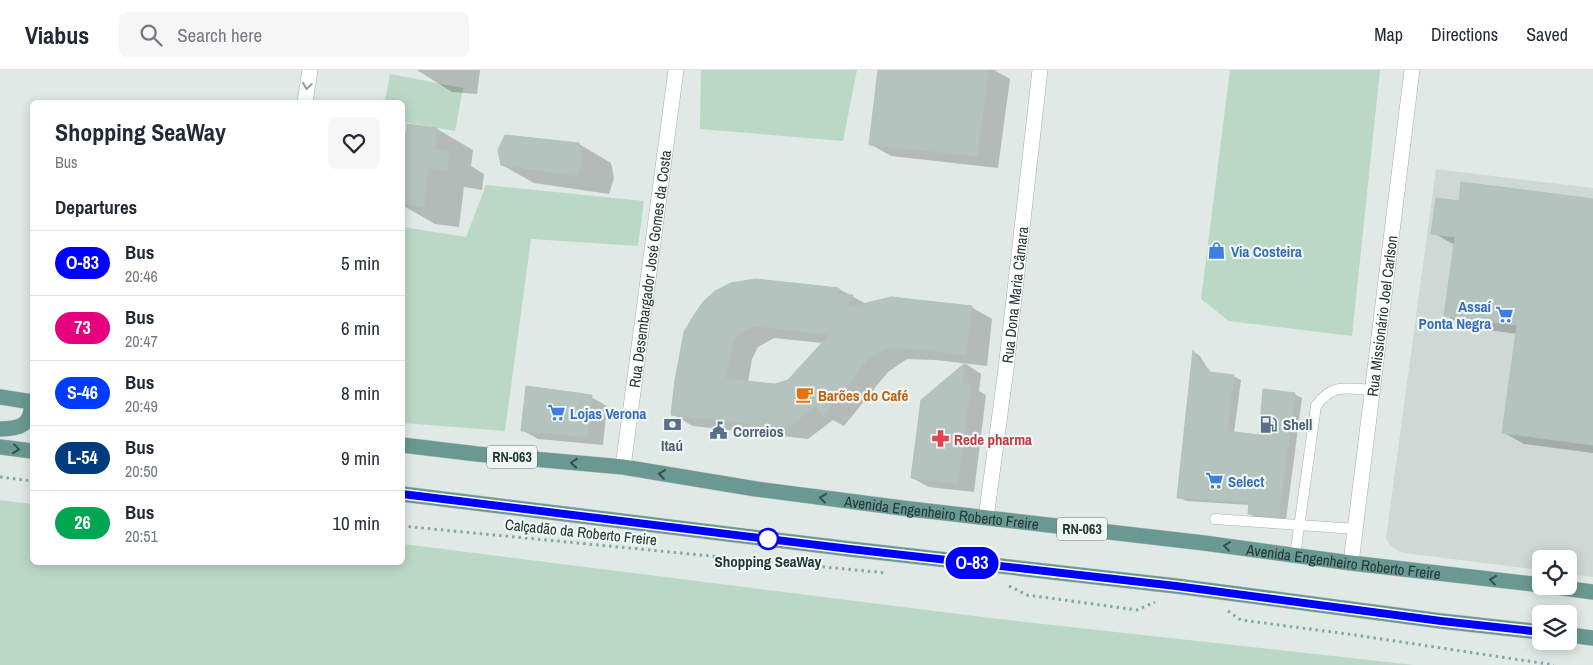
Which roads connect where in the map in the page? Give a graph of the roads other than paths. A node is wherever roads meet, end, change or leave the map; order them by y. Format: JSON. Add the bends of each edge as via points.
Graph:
{"nodes":[{"id":1,"x":310,"y":70,"type":"edge"},
{"id":2,"x":676,"y":70,"type":"edge"},
{"id":3,"x":1040,"y":70,"type":"edge"},
{"id":4,"x":1412,"y":70,"type":"edge"},
{"id":5,"x":305,"y":100,"type":"edge"},
{"id":6,"x":1374,"y":390,"type":"junction"},
{"id":7,"x":0,"y":397,"type":"edge"},
{"id":8,"x":30,"y":401,"type":"edge"},
{"id":9,"x":30,"y":416,"type":"edge"},
{"id":10,"x":0,"y":429,"type":"edge"},
{"id":11,"x":405,"y":445,"type":"edge"},
{"id":12,"x":0,"y":447,"type":"edge"},
{"id":13,"x":30,"y":451,"type":"edge"},
{"id":14,"x":623,"y":467,"type":"junction"},
{"id":15,"x":405,"y":494,"type":"edge"},
{"id":16,"x":986,"y":518,"type":"junction"},
{"id":17,"x":1215,"y":519,"type":"dead end"},
{"id":18,"x":1300,"y":525,"type":"junction"},
{"id":19,"x":1356,"y":530,"type":"junction"},
{"id":20,"x":1296,"y":556,"type":"junction"},
{"id":21,"x":1352,"y":563,"type":"junction"},
{"id":22,"x":1532,"y":584,"type":"edge"},
{"id":23,"x":1577,"y":590,"type":"edge"},
{"id":24,"x":1593,"y":592,"type":"edge"},
{"id":25,"x":1532,"y":631,"type":"edge"},
{"id":26,"x":1577,"y":636,"type":"edge"},
{"id":27,"x":1593,"y":638,"type":"edge"}],
"edges":[{"from":1,"to":5,"type":"street","one_way":true},
{"from":2,"to":14,"type":"street","name":"Rua Desembargador José Gomes da Costa"},
{"from":3,"to":16,"type":"street","name":"Rua Dona Maria Câmara"},
{"from":4,"to":6,"type":"street","name":"Rua Missionário Joel Carlson"},
{"from":6,"to":18,"type":"lane","via":[[1337,388],[1328,392],[1316,406]]},
{"from":6,"to":19,"type":"street","name":"Rua Missionário Joel Carlson"},
{"from":7,"to":8,"type":"main road"},
{"from":9,"to":10,"type":"main road","via":[[26,423],[14,429]]},
{"from":14,"to":11,"type":"main road","name":"Avenida Engenheiro Roberto Freire","number":"RN-063","one_way":true},
{"from":12,"to":13,"type":"main road","one_way":true},
{"from":16,"to":14,"type":"main road","name":"Avenida Engenheiro Roberto Freire","number":"RN-063","one_way":true,"via":[[756,490]]},
{"from":15,"to":25,"type":"main road"},
{"from":20,"to":16,"type":"main road","name":"Avenida Engenheiro Roberto Freire","number":"RN-063","one_way":true},
{"from":17,"to":18,"type":"lane"},
{"from":18,"to":19,"type":"lane"},
{"from":18,"to":20,"type":"lane"},
{"from":19,"to":21,"type":"street","name":"Rua Missionário Joel Carlson"},
{"from":20,"to":21,"type":"main road","name":"Avenida Engenheiro Roberto Freire","number":"RN-063"},
{"from":22,"to":21,"type":"main road","name":"Avenida Engenheiro Roberto Freire","number":"RN-063","one_way":true},
{"from":23,"to":24,"type":"main road"},
{"from":26,"to":27,"type":"main road"}]}
